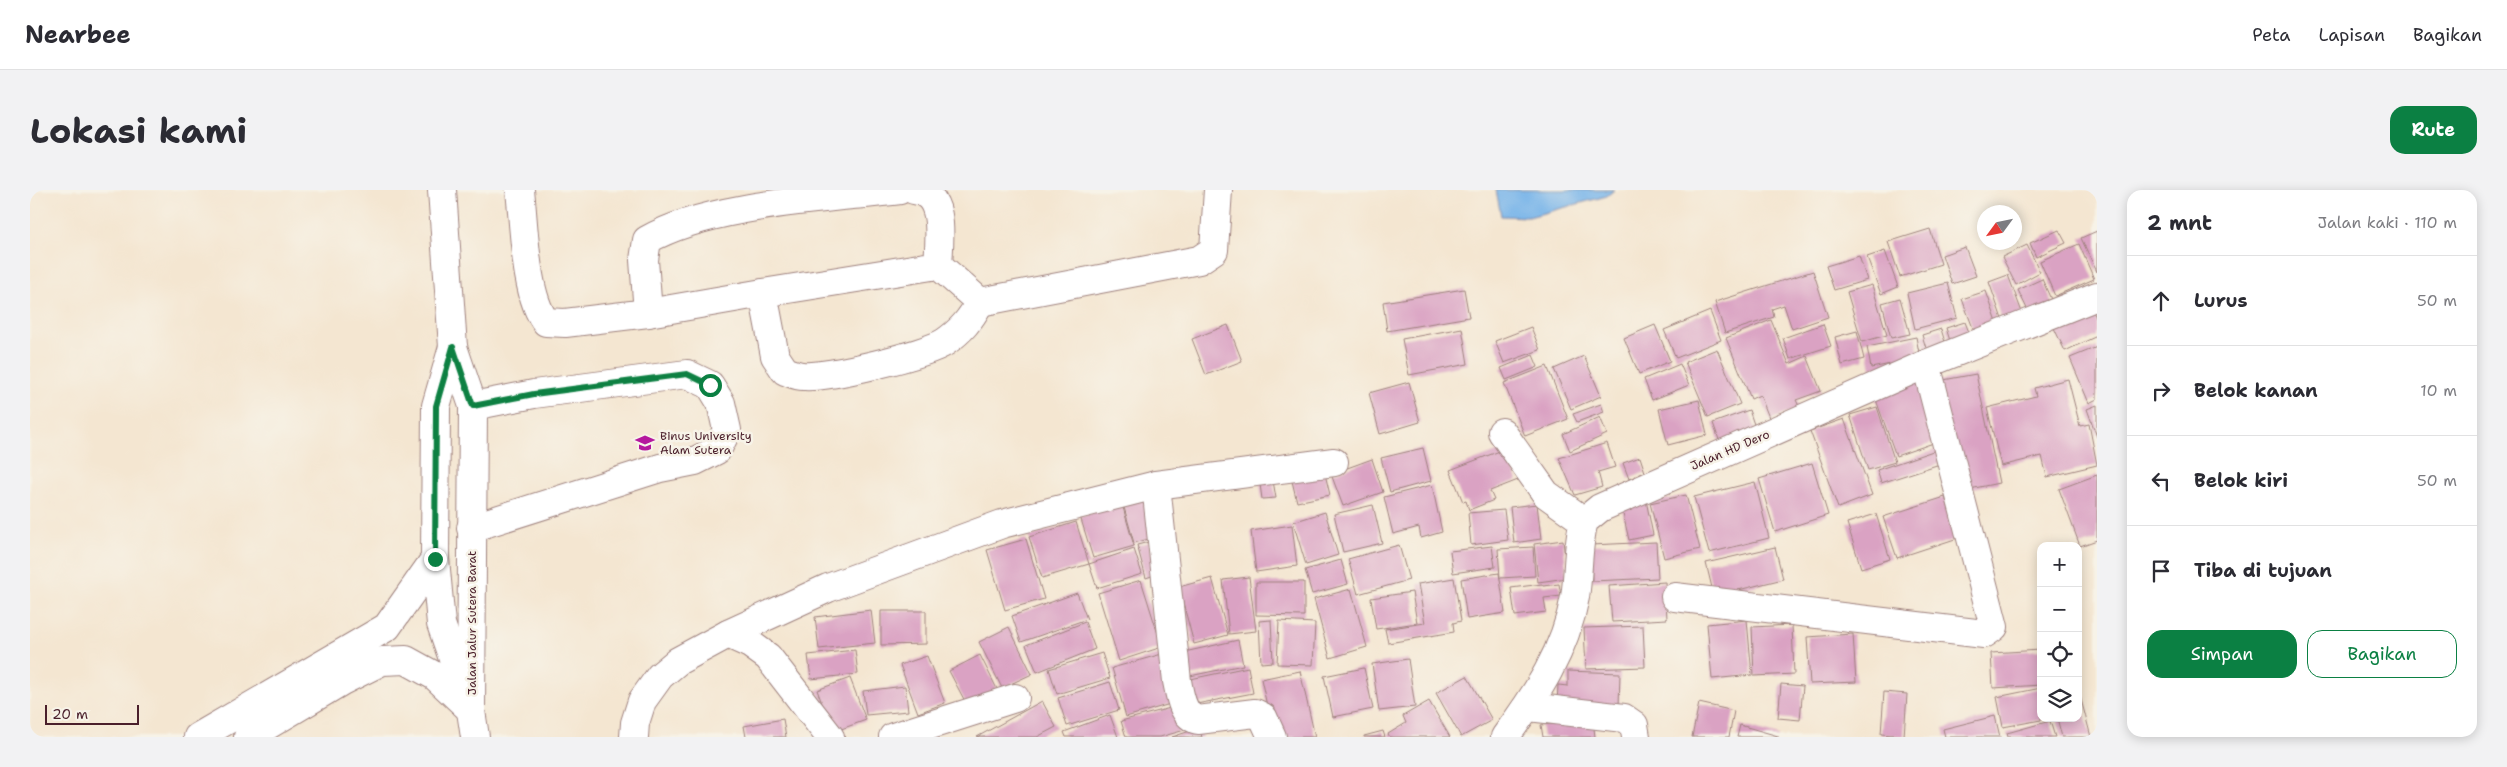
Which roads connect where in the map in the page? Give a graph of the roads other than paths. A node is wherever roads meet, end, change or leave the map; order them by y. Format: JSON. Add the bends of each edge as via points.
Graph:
{"nodes":[{"id":1,"x":442,"y":190,"type":"edge"},
{"id":2,"x":520,"y":190,"type":"edge"},
{"id":3,"x":900,"y":190,"type":"edge"},
{"id":4,"x":914,"y":190,"type":"edge"},
{"id":5,"x":1218,"y":190,"type":"edge"},
{"id":6,"x":742,"y":200,"type":"edge"},
{"id":7,"x":938,"y":265,"type":"junction"},
{"id":8,"x":763,"y":293,"type":"junction"},
{"id":9,"x":2097,"y":296,"type":"edge"},
{"id":10,"x":980,"y":302,"type":"junction"},
{"id":11,"x":648,"y":314,"type":"junction"},
{"id":12,"x":453,"y":347,"type":"junction"},
{"id":13,"x":1926,"y":364,"type":"junction"},
{"id":14,"x":473,"y":406,"type":"junction"},
{"id":15,"x":1502,"y":432,"type":"dead end"},
{"id":16,"x":1334,"y":462,"type":"dead end"},
{"id":17,"x":1156,"y":485,"type":"junction"},
{"id":18,"x":1584,"y":521,"type":"junction"},
{"id":19,"x":471,"y":528,"type":"junction"},
{"id":20,"x":435,"y":559,"type":"junction"},
{"id":21,"x":1675,"y":597,"type":"dead end"},
{"id":22,"x":728,"y":634,"type":"junction"},
{"id":23,"x":1015,"y":698,"type":"dead end"},
{"id":24,"x":1529,"y":707,"type":"junction"},
{"id":25,"x":471,"y":710,"type":"junction"},
{"id":26,"x":198,"y":737,"type":"edge"},
{"id":27,"x":248,"y":737,"type":"edge"},
{"id":28,"x":475,"y":737,"type":"edge"},
{"id":29,"x":634,"y":737,"type":"edge"},
{"id":30,"x":830,"y":737,"type":"edge"},
{"id":31,"x":893,"y":737,"type":"edge"},
{"id":32,"x":1272,"y":737,"type":"edge"},
{"id":33,"x":1505,"y":737,"type":"edge"},
{"id":34,"x":1636,"y":737,"type":"edge"}],
"edges":[{"from":1,"to":12,"type":"street","name":"Jalan Jalur Sutera Barat"},
{"from":2,"to":11,"type":"street","via":[[533,295],[538,312],[546,322],[565,324]]},
{"from":3,"to":6,"type":"street"},
{"from":4,"to":7,"type":"street","via":[[926,194],[934,202],[939,218]]},
{"from":5,"to":10,"type":"street","via":[[1214,250],[1198,260]]},
{"from":6,"to":11,"type":"street","via":[[668,228],[647,240],[644,260]]},
{"from":7,"to":8,"type":"street"},
{"from":7,"to":10,"type":"street"},
{"from":8,"to":10,"type":"street","via":[[775,356],[785,371],[803,376],[820,376],[903,357],[944,343],[969,322]]},
{"from":8,"to":11,"type":"street"},
{"from":9,"to":13,"type":"street","name":"Jalan HD Dero"},
{"from":12,"to":14,"type":"street","name":"Jalan Jalur Sutera Barat"},
{"from":12,"to":20,"type":"street","name":"Jalan Jalur Sutera Barat","via":[[436,406]]},
{"from":13,"to":18,"type":"street","name":"Jalan HD Dero","via":[[1622,496]]},
{"from":13,"to":21,"type":"street","via":[[1994,627],[1990,632],[1984,634]]},
{"from":14,"to":19,"type":"street","name":"Jalan Jalur Sutera Barat"},
{"from":14,"to":19,"type":"street","via":[[534,394],[687,374],[710,385],[721,403],[727,430],[717,450],[695,461],[660,468]]},
{"from":15,"to":18,"type":"street","via":[[1546,494]]},
{"from":16,"to":17,"type":"street"},
{"from":17,"to":22,"type":"street","via":[[1002,524],[828,588]]},
{"from":17,"to":32,"type":"street","via":[[1177,681],[1186,712],[1198,720],[1255,713],[1263,717]]},
{"from":18,"to":24,"type":"street","via":[[1570,622],[1551,668]]},
{"from":19,"to":25,"type":"street","name":"Jalan Jalur Sutera Barat"},
{"from":20,"to":25,"type":"street","name":"Jalan Jalur Sutera Barat","via":[[442,624]]},
{"from":20,"to":26,"type":"street","via":[[387,627]]},
{"from":22,"to":29,"type":"street","via":[[696,649],[660,676],[642,701]]},
{"from":22,"to":30,"type":"street","via":[[750,644],[768,658]]},
{"from":23,"to":31,"type":"street"},
{"from":24,"to":33,"type":"street"},
{"from":24,"to":34,"type":"street","via":[[1624,718],[1634,725]]},
{"from":25,"to":27,"type":"street","via":[[435,676],[406,660],[382,661]]},
{"from":25,"to":28,"type":"street"}]}
